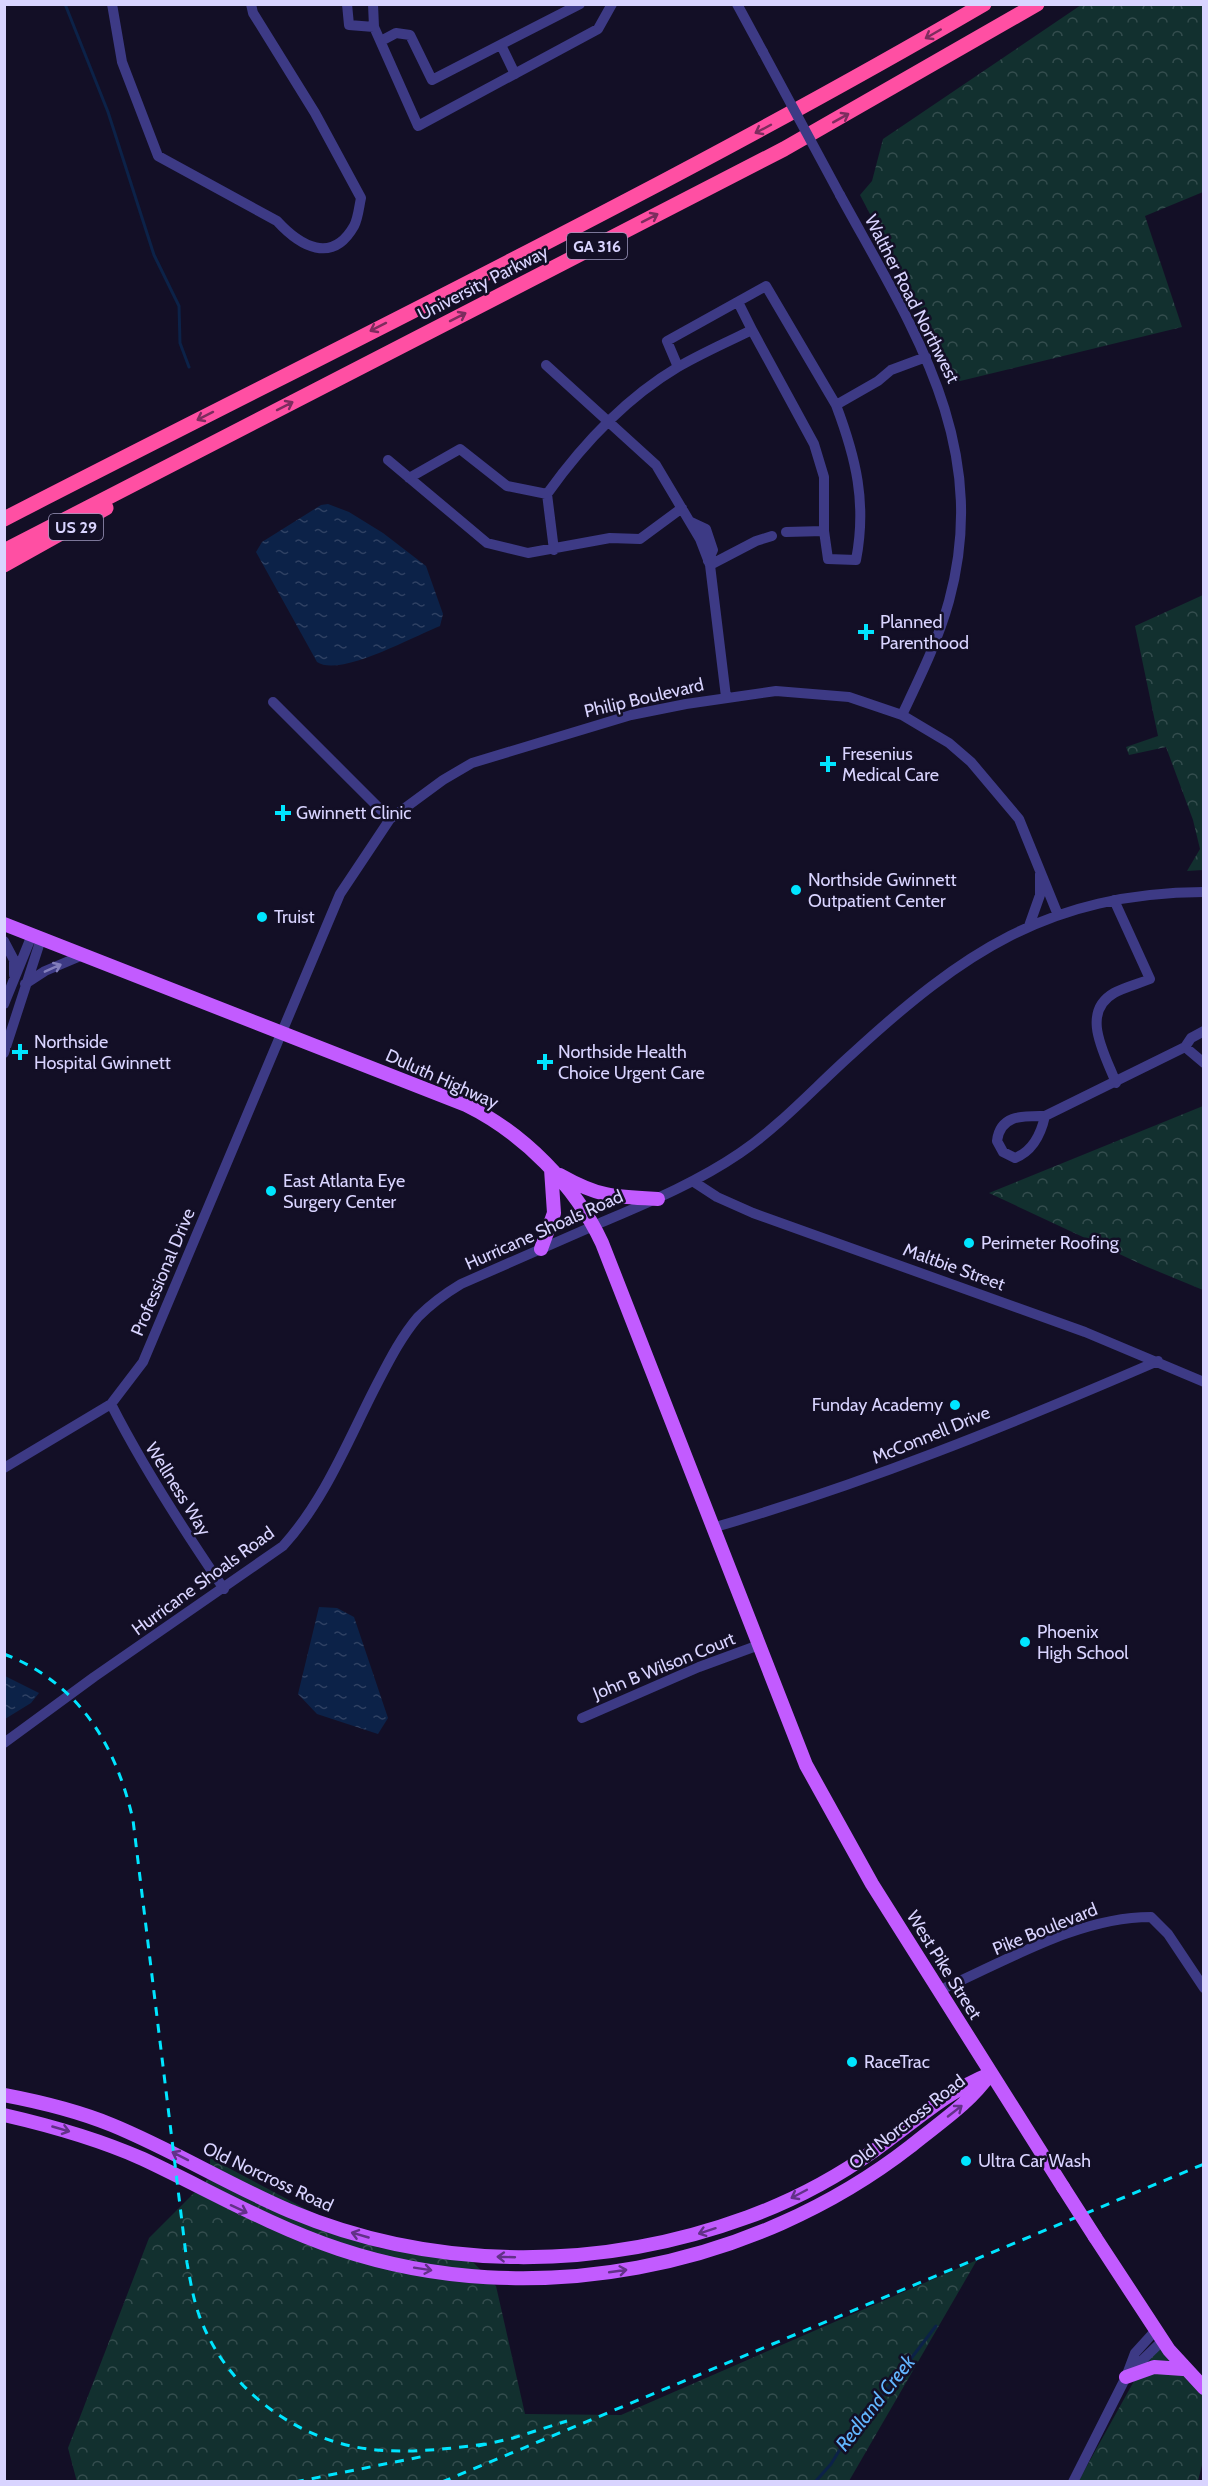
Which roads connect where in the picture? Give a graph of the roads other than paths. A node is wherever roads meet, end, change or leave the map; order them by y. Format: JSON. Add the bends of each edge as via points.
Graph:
{"nodes":[{"id":1,"x":112,"y":4,"type":"edge"},
{"id":2,"x":251,"y":4,"type":"edge"},
{"id":3,"x":347,"y":4,"type":"edge"},
{"id":4,"x":373,"y":4,"type":"edge"},
{"id":5,"x":580,"y":4,"type":"edge"},
{"id":6,"x":612,"y":4,"type":"edge"},
{"id":7,"x":737,"y":4,"type":"edge"},
{"id":8,"x":984,"y":4,"type":"edge"},
{"id":9,"x":1037,"y":4,"type":"edge"},
{"id":10,"x":375,"y":27,"type":"junction"},
{"id":11,"x":381,"y":41,"type":"junction"},
{"id":12,"x":501,"y":45,"type":"junction"},
{"id":13,"x":515,"y":74,"type":"junction"},
{"id":14,"x":738,"y":302,"type":"junction"},
{"id":15,"x":752,"y":330,"type":"junction"},
{"id":16,"x":927,"y":359,"type":"junction"},
{"id":17,"x":546,"y":365,"type":"dead end"},
{"id":18,"x":678,"y":367,"type":"junction"},
{"id":19,"x":836,"y":405,"type":"junction"},
{"id":20,"x":608,"y":422,"type":"junction"},
{"id":21,"x":388,"y":460,"type":"dead end"},
{"id":22,"x":409,"y":478,"type":"junction"},
{"id":23,"x":141,"y":480,"type":"junction"},
{"id":24,"x":547,"y":494,"type":"junction"},
{"id":25,"x":39,"y":502,"type":"junction"},
{"id":26,"x":682,"y":508,"type":"junction"},
{"id":27,"x":4,"y":513,"type":"edge"},
{"id":28,"x":4,"y":519,"type":"edge"},
{"id":29,"x":691,"y":522,"type":"junction"},
{"id":30,"x":824,"y":531,"type":"junction"},
{"id":31,"x":786,"y":532,"type":"dead end"},
{"id":32,"x":772,"y":536,"type":"dead end"},
{"id":33,"x":703,"y":545,"type":"junction"},
{"id":34,"x":554,"y":550,"type":"junction"},
{"id":35,"x":4,"y":551,"type":"edge"},
{"id":36,"x":709,"y":563,"type":"junction"},
{"id":37,"x":4,"y":565,"type":"edge"},
{"id":38,"x":726,"y":697,"type":"junction"},
{"id":39,"x":273,"y":702,"type":"dead end"},
{"id":40,"x":902,"y":715,"type":"junction"},
{"id":41,"x":390,"y":819,"type":"junction"},
{"id":42,"x":1040,"y":868,"type":"junction"},
{"id":43,"x":1203,"y":892,"type":"edge"},
{"id":44,"x":1114,"y":900,"type":"junction"},
{"id":45,"x":1058,"y":915,"type":"junction"},
{"id":46,"x":4,"y":924,"type":"edge"},
{"id":47,"x":1029,"y":926,"type":"junction"},
{"id":48,"x":37,"y":937,"type":"junction"},
{"id":49,"x":4,"y":941,"type":"edge"},
{"id":50,"x":83,"y":955,"type":"junction"},
{"id":51,"x":19,"y":982,"type":"junction"},
{"id":52,"x":4,"y":1004,"type":"edge"},
{"id":53,"x":1203,"y":1030,"type":"edge"},
{"id":54,"x":282,"y":1032,"type":"junction"},
{"id":55,"x":1185,"y":1047,"type":"junction"},
{"id":56,"x":4,"y":1053,"type":"edge"},
{"id":57,"x":1203,"y":1063,"type":"edge"},
{"id":58,"x":1116,"y":1083,"type":"junction"},
{"id":59,"x":1045,"y":1116,"type":"junction"},
{"id":60,"x":551,"y":1169,"type":"junction"},
{"id":61,"x":694,"y":1182,"type":"junction"},
{"id":62,"x":658,"y":1199,"type":"junction"},
{"id":63,"x":594,"y":1226,"type":"junction"},
{"id":64,"x":541,"y":1249,"type":"junction"},
{"id":65,"x":1158,"y":1361,"type":"junction"},
{"id":66,"x":1203,"y":1382,"type":"edge"},
{"id":67,"x":111,"y":1404,"type":"junction"},
{"id":68,"x":4,"y":1468,"type":"edge"},
{"id":69,"x":712,"y":1528,"type":"junction"},
{"id":70,"x":224,"y":1589,"type":"junction"},
{"id":71,"x":759,"y":1646,"type":"junction"},
{"id":72,"x":582,"y":1718,"type":"dead end"},
{"id":73,"x":4,"y":1743,"type":"edge"},
{"id":74,"x":1203,"y":1988,"type":"edge"},
{"id":75,"x":939,"y":1990,"type":"junction"},
{"id":76,"x":990,"y":2074,"type":"junction"},
{"id":77,"x":4,"y":2095,"type":"edge"},
{"id":78,"x":4,"y":2115,"type":"edge"},
{"id":79,"x":1159,"y":2336,"type":"junction"},
{"id":80,"x":1184,"y":2368,"type":"junction"},
{"id":81,"x":1125,"y":2376,"type":"junction"},
{"id":82,"x":1203,"y":2388,"type":"edge"},
{"id":83,"x":1073,"y":2481,"type":"edge"}],
"edges":[{"from":1,"to":2,"type":"street","via":[[122,62],[158,156],[277,221],[292,238],[327,249],[341,243],[355,225],[361,198]]},
{"from":3,"to":10,"type":"street","via":[[349,25]]},
{"from":4,"to":10,"type":"street"},
{"from":5,"to":12,"type":"street"},
{"from":6,"to":13,"type":"street","via":[[598,29]]},
{"from":7,"to":16,"type":"street","name":"Walther Road Northwest","bridge":true},
{"from":8,"to":25,"type":"highway","name":"University Parkway","number":"GA 316","one_way":true,"via":[[850,82],[677,174]]},
{"from":23,"to":9,"type":"highway","name":"University Parkway","number":"GA 316","one_way":true,"via":[[784,150]]},
{"from":10,"to":11,"type":"street"},
{"from":11,"to":12,"type":"street","via":[[396,33],[410,35],[432,80]]},
{"from":11,"to":13,"type":"street","via":[[417,126]]},
{"from":12,"to":13,"type":"street"},
{"from":14,"to":15,"type":"street"},
{"from":14,"to":18,"type":"street","via":[[667,341]]},
{"from":14,"to":19,"type":"street","via":[[766,286]]},
{"from":15,"to":18,"type":"street"},
{"from":15,"to":30,"type":"street","via":[[814,444],[824,477]]},
{"from":16,"to":19,"type":"street"},
{"from":16,"to":40,"type":"street","name":"Walther Road Northwest","via":[[955,444],[960,530],[955,571],[941,626]]},
{"from":17,"to":20,"type":"street"},
{"from":18,"to":20,"type":"street","via":[[631,400]]},
{"from":19,"to":30,"type":"street","via":[[852,448],[861,493],[856,560],[828,559]]},
{"from":20,"to":24,"type":"street"},
{"from":20,"to":26,"type":"street","via":[[656,465]]},
{"from":21,"to":22,"type":"street"},
{"from":22,"to":24,"type":"street","via":[[460,449],[507,486]]},
{"from":22,"to":34,"type":"street","via":[[487,543],[528,553]]},
{"from":23,"to":35,"type":"highway","name":"University Parkway","number":"GA 316"},
{"from":23,"to":37,"type":"highway","number":"US 29","via":[[82,524]]},
{"from":24,"to":34,"type":"street"},
{"from":25,"to":27,"type":"highway","number":"US 29"},
{"from":25,"to":28,"type":"highway","name":"University Parkway","number":"GA 316"},
{"from":26,"to":29,"type":"street"},
{"from":26,"to":34,"type":"street","via":[[640,539],[610,538]]},
{"from":29,"to":33,"type":"street"},
{"from":29,"to":33,"type":"street","via":[[706,529]]},
{"from":30,"to":31,"type":"street"},
{"from":32,"to":36,"type":"street"},
{"from":33,"to":36,"type":"street","via":[[699,556]]},
{"from":36,"to":38,"type":"street"},
{"from":38,"to":40,"type":"street","name":"Philip Boulevard","via":[[807,692],[849,697]]},
{"from":38,"to":41,"type":"street","name":"Philip Boulevard","via":[[631,715],[472,763]]},
{"from":39,"to":41,"type":"street"},
{"from":40,"to":42,"type":"street","name":"Philip Boulevard","via":[[949,743],[990,783],[1019,819]]},
{"from":41,"to":54,"type":"street","name":"Philip Boulevard","via":[[340,894]]},
{"from":42,"to":45,"type":"street","name":"Philip Boulevard"},
{"from":42,"to":47,"type":"street","via":[[1040,895]]},
{"from":43,"to":44,"type":"street","name":"Hurricane Shoals Road"},
{"from":44,"to":45,"type":"street","name":"Hurricane Shoals Road"},
{"from":44,"to":58,"type":"street","via":[[1150,979],[1114,993],[1099,1011],[1096,1030]]},
{"from":45,"to":47,"type":"street","name":"Hurricane Shoals Road"},
{"from":46,"to":48,"type":"main road","name":"Duluth Highway"},
{"from":47,"to":61,"type":"street","name":"Hurricane Shoals Road","via":[[938,979],[769,1130]]},
{"from":48,"to":50,"type":"main road","name":"Duluth Highway"},
{"from":48,"to":51,"type":"street"},
{"from":49,"to":51,"type":"street"},
{"from":51,"to":50,"type":"street","one_way":true},
{"from":50,"to":54,"type":"main road","name":"Duluth Highway"},
{"from":51,"to":52,"type":"street"},
{"from":51,"to":56,"type":"street"},
{"from":53,"to":55,"type":"street"},
{"from":54,"to":60,"type":"main road","name":"Duluth Highway","via":[[472,1109],[510,1133]]},
{"from":54,"to":67,"type":"street","name":"Professional Drive","via":[[143,1362]]},
{"from":55,"to":57,"type":"street"},
{"from":55,"to":58,"type":"street"},
{"from":58,"to":59,"type":"street"},
{"from":59,"to":59,"type":"street","via":[[1011,1118],[1001,1126],[998,1141],[1003,1152],[1015,1158],[1023,1155],[1041,1133]]},
{"from":60,"to":62,"type":"main road","via":[[604,1196]]},
{"from":60,"to":63,"type":"main road","name":"Duluth Highway"},
{"from":60,"to":64,"type":"main road","via":[[554,1213]]},
{"from":61,"to":62,"type":"street","name":"Hurricane Shoals Road"},
{"from":61,"to":65,"type":"street","name":"Maltbie Street","via":[[753,1212]]},
{"from":62,"to":63,"type":"street","name":"Hurricane Shoals Road"},
{"from":63,"to":64,"type":"street","name":"Hurricane Shoals Road"},
{"from":63,"to":69,"type":"main road","name":"Duluth Highway"},
{"from":64,"to":70,"type":"street","name":"Hurricane Shoals Road","via":[[461,1284],[418,1317],[390,1360],[306,1518],[283,1546]]},
{"from":65,"to":66,"type":"street","name":"Maltbie Street"},
{"from":65,"to":69,"type":"street","name":"McConnell Drive","via":[[805,1502]]},
{"from":67,"to":68,"type":"street","name":"Professional Drive"},
{"from":67,"to":70,"type":"street","name":"Wellness Way","via":[[180,1525]]},
{"from":69,"to":71,"type":"main road","name":"West Pike Street"},
{"from":70,"to":73,"type":"street","name":"Hurricane Shoals Road"},
{"from":71,"to":72,"type":"street","name":"John B Wilson Court","via":[[699,1667]]},
{"from":71,"to":75,"type":"main road","name":"West Pike Street","via":[[821,1795]]},
{"from":74,"to":75,"type":"street","name":"Pike Boulevard","via":[[1168,1934],[1151,1917],[1128,1917],[1094,1924]]},
{"from":75,"to":76,"type":"main road","name":"West Pike Street"},
{"from":76,"to":77,"type":"main road","name":"Old Norcross Road","one_way":true,"via":[[962,2084],[848,2168],[749,2217],[653,2245],[550,2257],[450,2253],[357,2234],[289,2210],[110,2124]]},
{"from":78,"to":76,"type":"main road","name":"Old Norcross Road","one_way":true,"via":[[96,2140],[280,2228],[342,2250],[434,2271],[546,2277],[612,2272],[675,2260],[785,2223],[830,2201],[887,2164],[974,2096]]},
{"from":76,"to":79,"type":"main road","name":"West Pike Street","bridge":true},
{"from":79,"to":80,"type":"main road","name":"West Pike Street"},
{"from":79,"to":81,"type":"street","via":[[1135,2353]]},
{"from":80,"to":81,"type":"main road","via":[[1154,2367]]},
{"from":80,"to":82,"type":"main road","name":"West Pike Street"},
{"from":81,"to":83,"type":"street"}]}
